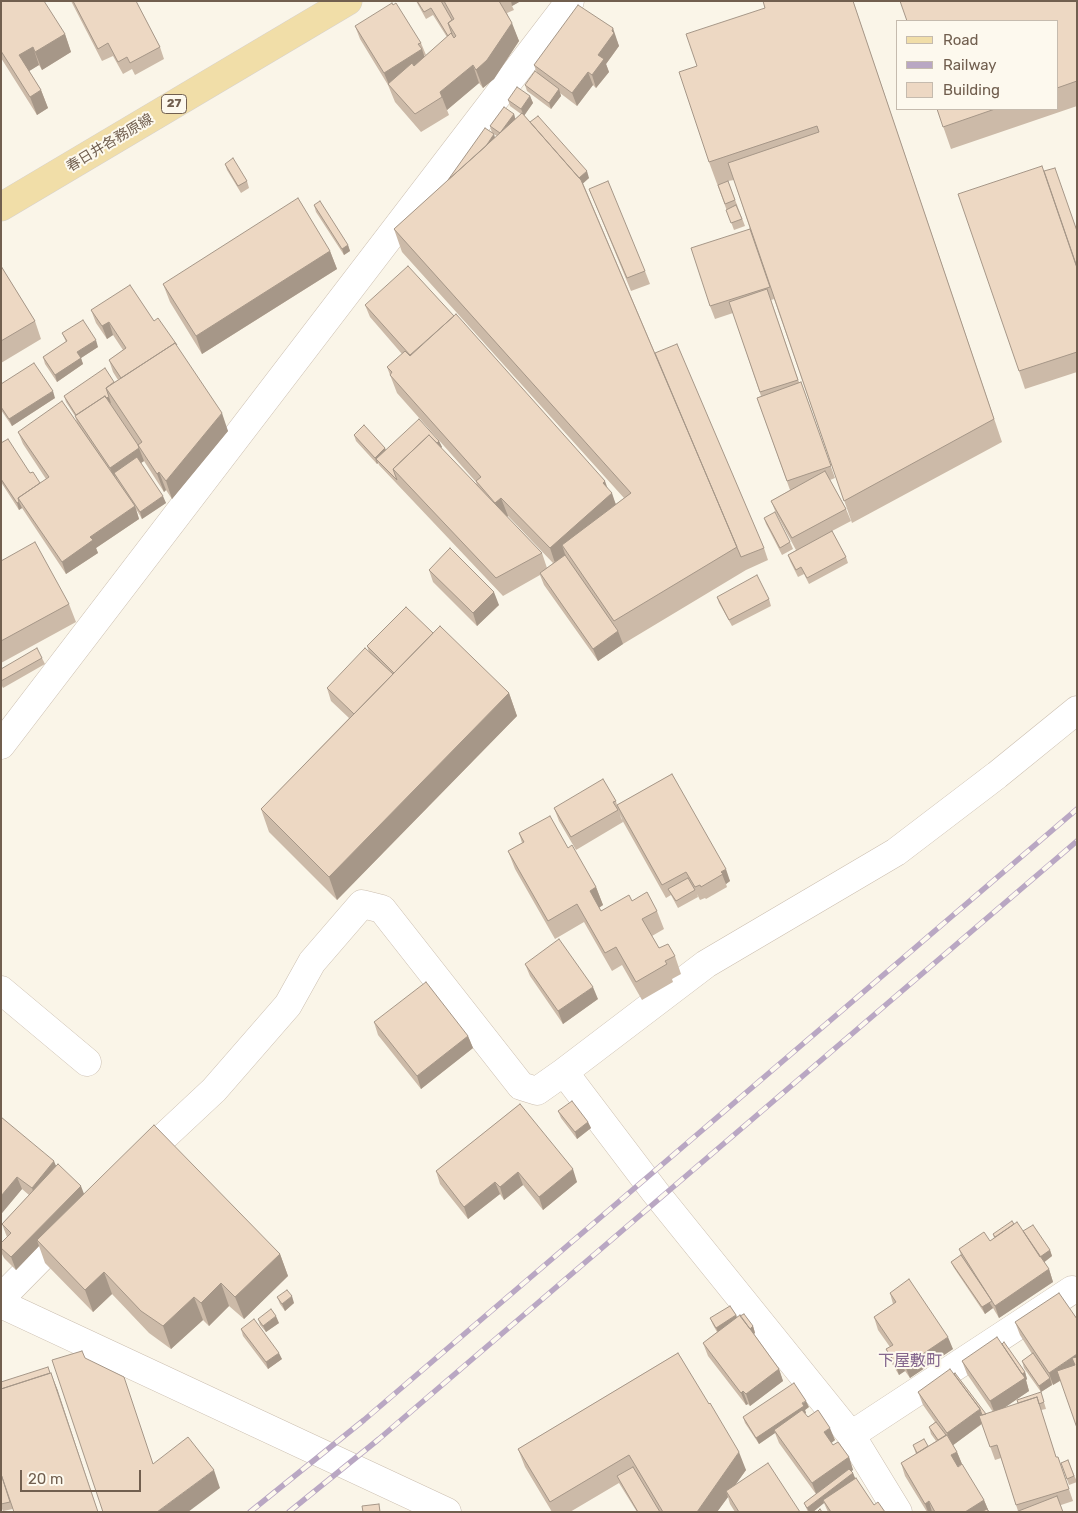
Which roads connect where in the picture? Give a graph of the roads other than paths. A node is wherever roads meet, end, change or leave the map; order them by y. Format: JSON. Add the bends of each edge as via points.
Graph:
{"nodes":[{"id":1,"x":348,"y":1,"type":"edge"},
{"id":2,"x":570,"y":1,"type":"edge"},
{"id":3,"x":1,"y":207,"type":"edge"},
{"id":4,"x":1077,"y":710,"type":"edge"},
{"id":5,"x":1,"y":745,"type":"edge"},
{"id":6,"x":1,"y":990,"type":"edge"},
{"id":7,"x":87,"y":1062,"type":"dead end"},
{"id":8,"x":564,"y":1072,"type":"junction"},
{"id":9,"x":121,"y":1177,"type":"edge"},
{"id":10,"x":86,"y":1212,"type":"edge"},
{"id":11,"x":1072,"y":1290,"type":"dead end"},
{"id":12,"x":1,"y":1298,"type":"edge"},
{"id":13,"x":1,"y":1304,"type":"edge"},
{"id":14,"x":851,"y":1435,"type":"junction"},
{"id":15,"x":447,"y":1512,"type":"edge"},
{"id":16,"x":898,"y":1512,"type":"edge"}],
"edges":[{"from":1,"to":3,"type":"main road","name":"春日井各務原線","number":"27"},
{"from":2,"to":5,"type":"street"},
{"from":4,"to":8,"type":"street","via":[[896,852],[706,964]]},
{"from":6,"to":7,"type":"street"},
{"from":8,"to":9,"type":"street","via":[[537,1091],[521,1086],[382,909],[362,904],[312,962],[288,1005],[214,1090]]},
{"from":8,"to":14,"type":"street","via":[[655,1192]]},
{"from":10,"to":12,"type":"street"},
{"from":11,"to":14,"type":"street"},
{"from":13,"to":15,"type":"street"},
{"from":14,"to":16,"type":"street"}]}
